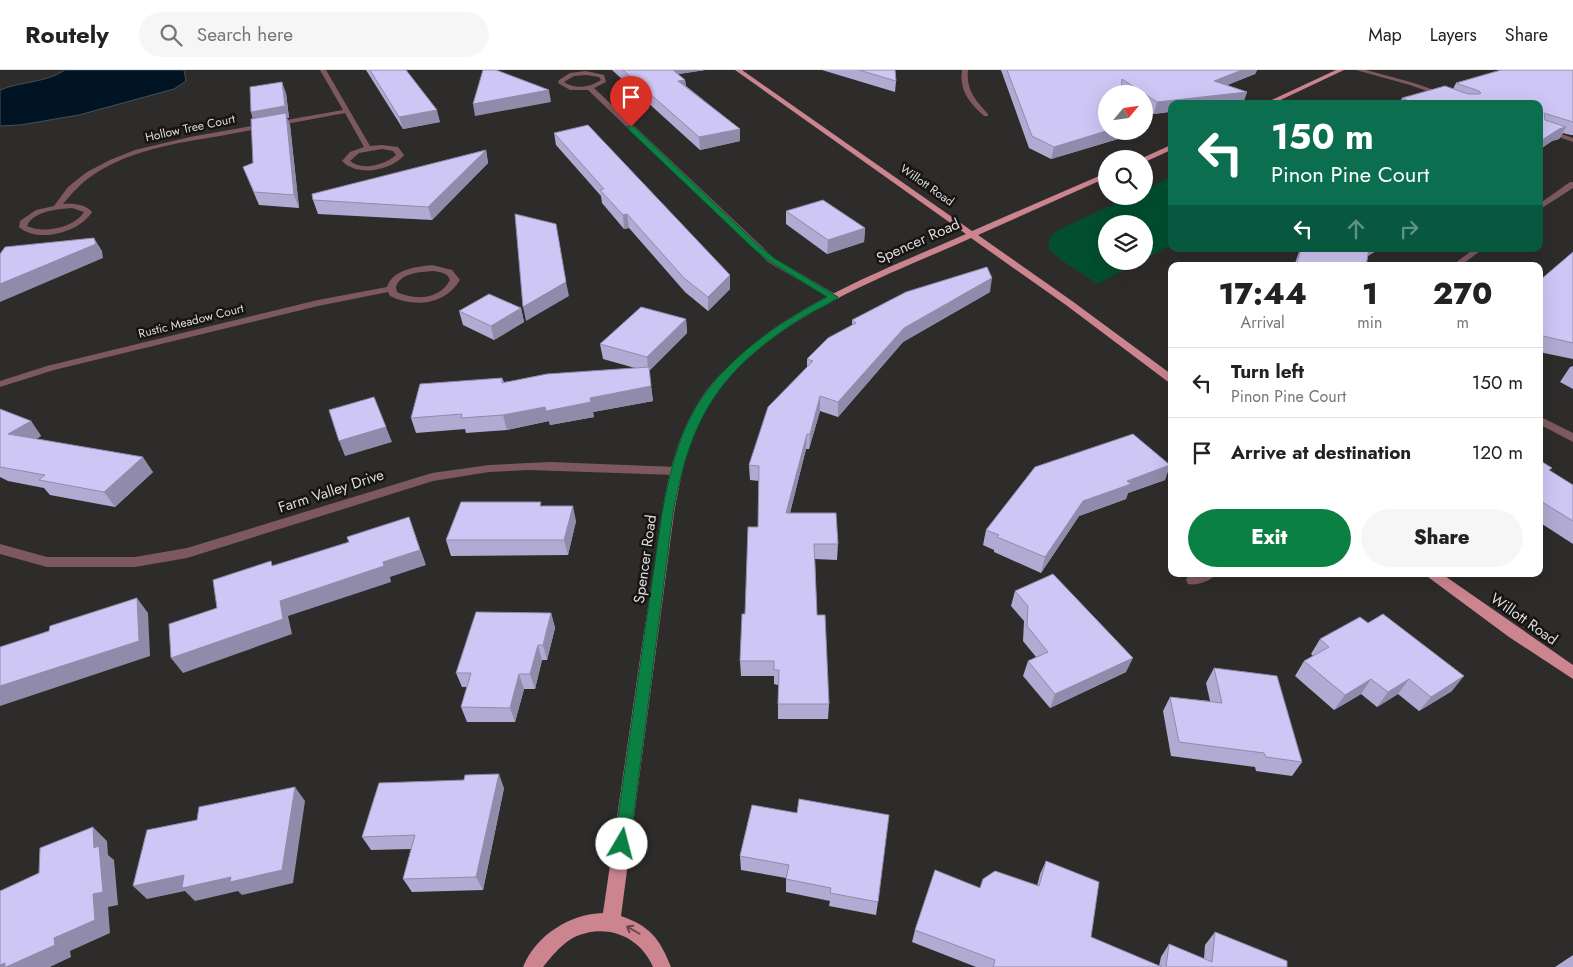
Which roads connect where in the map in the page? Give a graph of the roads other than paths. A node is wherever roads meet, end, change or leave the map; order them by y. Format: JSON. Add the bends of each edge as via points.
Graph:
{"nodes":[{"id":1,"x":323,"y":70,"type":"edge"},
{"id":2,"x":738,"y":70,"type":"edge"},
{"id":3,"x":965,"y":70,"type":"edge"},
{"id":4,"x":1341,"y":70,"type":"edge"},
{"id":5,"x":1359,"y":70,"type":"edge"},
{"id":6,"x":589,"y":88,"type":"junction"},
{"id":7,"x":1275,"y":100,"type":"edge"},
{"id":8,"x":1458,"y":100,"type":"edge"},
{"id":9,"x":347,"y":111,"type":"junction"},
{"id":10,"x":986,"y":115,"type":"dead end"},
{"id":11,"x":1543,"y":129,"type":"edge"},
{"id":12,"x":1573,"y":140,"type":"edge"},
{"id":13,"x":368,"y":148,"type":"junction"},
{"id":14,"x":1168,"y":148,"type":"edge"},
{"id":15,"x":1153,"y":155,"type":"edge"},
{"id":16,"x":1098,"y":179,"type":"edge"},
{"id":17,"x":1573,"y":184,"type":"edge"},
{"id":18,"x":1543,"y":205,"type":"edge"},
{"id":19,"x":56,"y":208,"type":"junction"},
{"id":20,"x":971,"y":234,"type":"junction"},
{"id":21,"x":1475,"y":252,"type":"edge"},
{"id":22,"x":1461,"y":262,"type":"edge"},
{"id":23,"x":390,"y":289,"type":"junction"},
{"id":24,"x":834,"y":297,"type":"junction"},
{"id":25,"x":1168,"y":377,"type":"edge"},
{"id":26,"x":0,"y":384,"type":"edge"},
{"id":27,"x":1543,"y":421,"type":"edge"},
{"id":28,"x":1573,"y":438,"type":"edge"},
{"id":29,"x":676,"y":471,"type":"junction"},
{"id":30,"x":3,"y":554,"type":"edge"},
{"id":31,"x":1201,"y":577,"type":"edge"},
{"id":32,"x":1437,"y":577,"type":"edge"},
{"id":33,"x":1193,"y":580,"type":"dead end"},
{"id":34,"x":1573,"y":672,"type":"edge"},
{"id":35,"x":611,"y":922,"type":"junction"},
{"id":36,"x":532,"y":967,"type":"edge"},
{"id":37,"x":662,"y":967,"type":"edge"}],
"edges":[{"from":1,"to":9,"type":"street"},
{"from":2,"to":20,"type":"main road","name":"Willott Road"},
{"from":3,"to":10,"type":"street","via":[[963,81],[967,96]]},
{"from":4,"to":7,"type":"main road"},
{"from":5,"to":8,"type":"street"},
{"from":6,"to":6,"type":"street","via":[[563,86],[561,81],[572,74],[586,73],[604,78],[601,84]]},
{"from":6,"to":24,"type":"street","via":[[756,248]]},
{"from":9,"to":13,"type":"street"},
{"from":9,"to":19,"type":"street","name":"Hollow Tree Court","via":[[143,150],[77,182],[64,194]]},
{"from":11,"to":12,"type":"street"},
{"from":13,"to":13,"type":"street","via":[[395,149],[400,155],[393,162],[377,167],[360,168],[348,164],[346,161],[352,154]]},
{"from":14,"to":15,"type":"main road"},
{"from":16,"to":20,"type":"main road","name":"Spencer Road"},
{"from":17,"to":18,"type":"street"},
{"from":19,"to":19,"type":"street","via":[[80,207],[88,212],[82,220],[59,230],[34,232],[23,227],[23,223],[33,215]]},
{"from":20,"to":24,"type":"main road","name":"Spencer Road"},
{"from":20,"to":25,"type":"main road","name":"Willott Road"},
{"from":21,"to":22,"type":"street"},
{"from":23,"to":23,"type":"street","via":[[396,279],[422,269],[442,269],[455,280],[448,291],[418,300],[398,298]]},
{"from":23,"to":26,"type":"street","name":"Rustic Meadow Court","via":[[51,368]]},
{"from":24,"to":29,"type":"main road","name":"Spencer Road","via":[[765,339],[722,379],[701,408]]},
{"from":27,"to":28,"type":"street"},
{"from":29,"to":30,"type":"street","name":"Farm Valley Drive","via":[[508,466],[432,477],[187,553],[135,562],[89,563],[47,562]]},
{"from":29,"to":35,"type":"main road","name":"Spencer Road"},
{"from":31,"to":33,"type":"street"},
{"from":32,"to":34,"type":"main road","name":"Willott Road"},
{"from":35,"to":36,"type":"main road","via":[[587,923],[564,933],[544,949]]},
{"from":37,"to":35,"type":"main road","one_way":true,"via":[[659,954],[646,938],[630,927]]}]}
